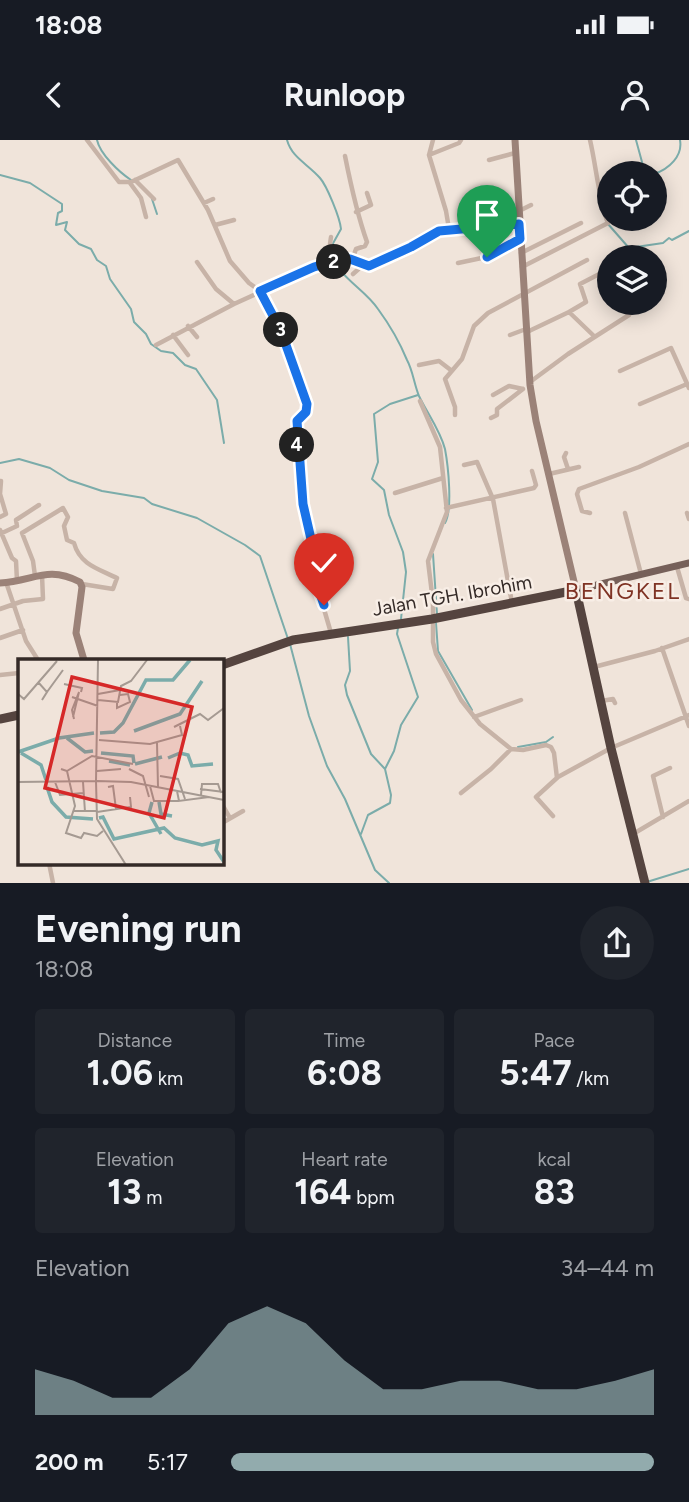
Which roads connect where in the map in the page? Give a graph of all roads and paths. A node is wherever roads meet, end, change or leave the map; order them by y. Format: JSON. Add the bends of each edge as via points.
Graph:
{"nodes":[{"id":1,"x":87,"y":140,"type":"edge"},
{"id":2,"x":433,"y":140,"type":"edge"},
{"id":3,"x":461,"y":140,"type":"edge"},
{"id":4,"x":515,"y":140,"type":"edge"},
{"id":5,"x":590,"y":140,"type":"edge"},
{"id":6,"x":515,"y":153,"type":"junction"},
{"id":7,"x":429,"y":155,"type":"junction"},
{"id":8,"x":345,"y":156,"type":"dead end"},
{"id":9,"x":489,"y":160,"type":"dead end"},
{"id":10,"x":132,"y":182,"type":"junction"},
{"id":11,"x":367,"y":193,"type":"dead end"},
{"id":12,"x":154,"y":199,"type":"dead end"},
{"id":13,"x":214,"y":199,"type":"dead end"},
{"id":14,"x":204,"y":204,"type":"junction"},
{"id":15,"x":531,"y":205,"type":"dead end"},
{"id":16,"x":518,"y":211,"type":"junction"},
{"id":17,"x":356,"y":212,"type":"junction"},
{"id":18,"x":146,"y":217,"type":"dead end"},
{"id":19,"x":234,"y":220,"type":"dead end"},
{"id":20,"x":582,"y":223,"type":"dead end"},
{"id":21,"x":519,"y":224,"type":"junction"},
{"id":22,"x":215,"y":225,"type":"junction"},
{"id":23,"x":449,"y":229,"type":"junction"},
{"id":24,"x":567,"y":231,"type":"junction"},
{"id":25,"x":331,"y":237,"type":"dead end"},
{"id":26,"x":520,"y":239,"type":"junction"},
{"id":27,"x":573,"y":242,"type":"junction"},
{"id":28,"x":520,"y":253,"type":"junction"},
{"id":29,"x":352,"y":260,"type":"junction"},
{"id":30,"x":587,"y":260,"type":"dead end"},
{"id":31,"x":197,"y":262,"type":"dead end"},
{"id":32,"x":331,"y":263,"type":"junction"},
{"id":33,"x":457,"y":263,"type":"dead end"},
{"id":34,"x":363,"y":265,"type":"junction"},
{"id":35,"x":521,"y":268,"type":"junction"},
{"id":36,"x":353,"y":274,"type":"dead end"},
{"id":37,"x":597,"y":275,"type":"edge"},
{"id":38,"x":260,"y":291,"type":"junction"},
{"id":39,"x":523,"y":296,"type":"junction"},
{"id":40,"x":234,"y":304,"type":"junction"},
{"id":41,"x":569,"y":312,"type":"junction"},
{"id":42,"x":628,"y":315,"type":"edge"},
{"id":43,"x":188,"y":326,"type":"junction"},
{"id":44,"x":526,"y":331,"type":"junction"},
{"id":45,"x":173,"y":335,"type":"junction"},
{"id":46,"x":510,"y":335,"type":"dead end"},
{"id":47,"x":197,"y":337,"type":"dead end"},
{"id":48,"x":595,"y":337,"type":"junction"},
{"id":49,"x":581,"y":338,"type":"dead end"},
{"id":50,"x":585,"y":343,"type":"junction"},
{"id":51,"x":156,"y":345,"type":"dead end"},
{"id":52,"x":188,"y":355,"type":"dead end"},
{"id":53,"x":419,"y":365,"type":"dead end"},
{"id":54,"x":452,"y":371,"type":"junction"},
{"id":55,"x":620,"y":371,"type":"dead end"},
{"id":56,"x":528,"y":385,"type":"junction"},
{"id":57,"x":688,"y":386,"type":"edge"},
{"id":58,"x":493,"y":396,"type":"dead end"},
{"id":59,"x":420,"y":401,"type":"dead end"},
{"id":60,"x":640,"y":404,"type":"dead end"},
{"id":61,"x":455,"y":415,"type":"dead end"},
{"id":62,"x":491,"y":418,"type":"dead end"},
{"id":63,"x":689,"y":444,"type":"edge"},
{"id":64,"x":566,"y":453,"type":"dead end"},
{"id":65,"x":464,"y":465,"type":"dead end"},
{"id":66,"x":579,"y":467,"type":"dead end"},
{"id":67,"x":568,"y":469,"type":"junction"},
{"id":68,"x":532,"y":471,"type":"dead end"},
{"id":69,"x":549,"y":474,"type":"junction"},
{"id":70,"x":443,"y":478,"type":"junction"},
{"id":71,"x":1,"y":481,"type":"edge"},
{"id":72,"x":395,"y":493,"type":"dead end"},
{"id":73,"x":493,"y":499,"type":"junction"},
{"id":74,"x":39,"y":505,"type":"dead end"},
{"id":75,"x":448,"y":508,"type":"junction"},
{"id":76,"x":590,"y":513,"type":"dead end"},
{"id":77,"x":625,"y":513,"type":"dead end"},
{"id":78,"x":687,"y":513,"type":"dead end"},
{"id":79,"x":0,"y":517,"type":"edge"},
{"id":80,"x":689,"y":519,"type":"edge"},
{"id":81,"x":1,"y":531,"type":"edge"},
{"id":82,"x":689,"y":563,"type":"edge"},
{"id":83,"x":676,"y":566,"type":"junction"},
{"id":84,"x":641,"y":574,"type":"junction"},
{"id":85,"x":39,"y":576,"type":"junction"},
{"id":86,"x":17,"y":582,"type":"junction"},
{"id":87,"x":3,"y":583,"type":"edge"},
{"id":88,"x":82,"y":584,"type":"junction"},
{"id":89,"x":576,"y":590,"type":"junction"},
{"id":90,"x":689,"y":599,"type":"edge"},
{"id":91,"x":512,"y":603,"type":"junction"},
{"id":92,"x":14,"y":604,"type":"junction"},
{"id":93,"x":0,"y":609,"type":"edge"},
{"id":94,"x":435,"y":618,"type":"junction"},
{"id":95,"x":23,"y":630,"type":"junction"},
{"id":96,"x":331,"y":634,"type":"junction"},
{"id":97,"x":0,"y":638,"type":"edge"},
{"id":98,"x":689,"y":639,"type":"edge"},
{"id":99,"x":279,"y":644,"type":"junction"},
{"id":100,"x":663,"y":648,"type":"junction"},
{"id":101,"x":38,"y":659,"type":"edge"},
{"id":102,"x":84,"y":659,"type":"edge"},
{"id":103,"x":223,"y":659,"type":"edge"},
{"id":104,"x":224,"y":664,"type":"edge"},
{"id":105,"x":594,"y":667,"type":"junction"},
{"id":106,"x":18,"y":673,"type":"edge"},
{"id":107,"x":0,"y":675,"type":"edge"},
{"id":108,"x":521,"y":700,"type":"dead end"},
{"id":109,"x":600,"y":701,"type":"junction"},
{"id":110,"x":615,"y":703,"type":"dead end"},
{"id":111,"x":18,"y":715,"type":"edge"},
{"id":112,"x":687,"y":716,"type":"edge"},
{"id":113,"x":475,"y":717,"type":"junction"},
{"id":114,"x":0,"y":719,"type":"edge"},
{"id":115,"x":18,"y":721,"type":"edge"},
{"id":116,"x":0,"y":725,"type":"edge"},
{"id":117,"x":689,"y":726,"type":"edge"},
{"id":118,"x":611,"y":748,"type":"junction"},
{"id":119,"x":510,"y":749,"type":"junction"},
{"id":120,"x":670,"y":768,"type":"dead end"},
{"id":121,"x":559,"y":776,"type":"junction"},
{"id":122,"x":461,"y":793,"type":"dead end"},
{"id":123,"x":689,"y":801,"type":"edge"},
{"id":124,"x":224,"y":808,"type":"edge"},
{"id":125,"x":243,"y":811,"type":"dead end"},
{"id":126,"x":553,"y":816,"type":"dead end"},
{"id":127,"x":663,"y":817,"type":"junction"},
{"id":128,"x":230,"y":818,"type":"junction"},
{"id":129,"x":224,"y":822,"type":"edge"},
{"id":130,"x":632,"y":835,"type":"junction"},
{"id":131,"x":49,"y":865,"type":"edge"},
{"id":132,"x":53,"y":883,"type":"edge"},
{"id":133,"x":645,"y":883,"type":"edge"}],
"edges":[{"from":1,"to":10,"type":"street","via":[[120,182]]},
{"from":2,"to":7,"type":"street"},
{"from":3,"to":7,"type":"street"},
{"from":4,"to":6,"type":"street"},
{"from":5,"to":27,"type":"street","via":[[607,225]]},
{"from":6,"to":9,"type":"street"},
{"from":6,"to":16,"type":"street"},
{"from":7,"to":23,"type":"street"},
{"from":8,"to":17,"type":"street"},
{"from":10,"to":12,"type":"street"},
{"from":10,"to":14,"type":"street","via":[[176,159]]},
{"from":10,"to":18,"type":"street"},
{"from":11,"to":17,"type":"street","via":[[371,205]]},
{"from":13,"to":14,"type":"street"},
{"from":14,"to":22,"type":"street"},
{"from":15,"to":16,"type":"street"},
{"from":16,"to":21,"type":"street"},
{"from":17,"to":29,"type":"street","via":[[367,242],[356,249]]},
{"from":19,"to":22,"type":"street"},
{"from":20,"to":24,"type":"street"},
{"from":21,"to":23,"type":"street"},
{"from":21,"to":26,"type":"street"},
{"from":22,"to":38,"type":"street","via":[[236,269]]},
{"from":23,"to":34,"type":"street"},
{"from":24,"to":27,"type":"street"},
{"from":24,"to":28,"type":"street"},
{"from":25,"to":32,"type":"street"},
{"from":26,"to":28,"type":"street"},
{"from":26,"to":33,"type":"street","via":[[491,256]]},
{"from":27,"to":35,"type":"street"},
{"from":28,"to":35,"type":"street"},
{"from":29,"to":32,"type":"street"},
{"from":29,"to":34,"type":"street"},
{"from":30,"to":39,"type":"street"},
{"from":31,"to":40,"type":"street","via":[[216,289]]},
{"from":32,"to":38,"type":"street"},
{"from":34,"to":36,"type":"street"},
{"from":35,"to":39,"type":"street"},
{"from":37,"to":41,"type":"street","via":[[580,284],[586,302]]},
{"from":38,"to":40,"type":"street"},
{"from":38,"to":96,"type":"street","via":[[281,331],[307,404],[296,422],[302,494],[316,582]]},
{"from":39,"to":44,"type":"street"},
{"from":39,"to":54,"type":"street","via":[[480,319]]},
{"from":40,"to":43,"type":"street"},
{"from":41,"to":44,"type":"street"},
{"from":41,"to":48,"type":"street"},
{"from":42,"to":48,"type":"street"},
{"from":43,"to":45,"type":"street"},
{"from":43,"to":47,"type":"street"},
{"from":44,"to":46,"type":"street"},
{"from":44,"to":56,"type":"street"},
{"from":45,"to":51,"type":"street"},
{"from":45,"to":52,"type":"street"},
{"from":48,"to":50,"type":"street"},
{"from":49,"to":50,"type":"street"},
{"from":50,"to":56,"type":"street"},
{"from":53,"to":54,"type":"street","via":[[439,361]]},
{"from":54,"to":61,"type":"street","via":[[445,380]]},
{"from":55,"to":57,"type":"street","via":[[671,348]]},
{"from":56,"to":58,"type":"street","via":[[509,386]]},
{"from":56,"to":62,"type":"street"},
{"from":56,"to":69,"type":"street"},
{"from":57,"to":60,"type":"street"},
{"from":59,"to":70,"type":"street","via":[[440,447]]},
{"from":63,"to":76,"type":"street","via":[[579,489],[582,511]]},
{"from":64,"to":67,"type":"street"},
{"from":65,"to":73,"type":"street","via":[[477,462]]},
{"from":66,"to":67,"type":"street"},
{"from":67,"to":69,"type":"street"},
{"from":68,"to":73,"type":"street","via":[[535,487]]},
{"from":69,"to":89,"type":"street"},
{"from":70,"to":72,"type":"street"},
{"from":70,"to":75,"type":"street"},
{"from":71,"to":79,"type":"street","via":[[6,514]]},
{"from":73,"to":75,"type":"street"},
{"from":73,"to":91,"type":"street"},
{"from":74,"to":81,"type":"street","via":[[16,520],[17,526]]},
{"from":75,"to":94,"type":"street","via":[[429,558]]},
{"from":77,"to":84,"type":"street"},
{"from":78,"to":80,"type":"street"},
{"from":81,"to":86,"type":"street","via":[[16,561]]},
{"from":82,"to":83,"type":"main road"},
{"from":83,"to":84,"type":"main road"},
{"from":83,"to":90,"type":"street"},
{"from":84,"to":89,"type":"main road"},
{"from":85,"to":86,"type":"street"},
{"from":85,"to":88,"type":"street","via":[[58,573]]},
{"from":85,"to":88,"type":"street","via":[[20,533],[64,508],[67,540],[74,542],[78,556],[117,578],[113,589]]},
{"from":85,"to":92,"type":"street","via":[[44,598]]},
{"from":86,"to":87,"type":"street"},
{"from":87,"to":92,"type":"street"},
{"from":88,"to":102,"type":"street","via":[[76,630]]},
{"from":89,"to":91,"type":"highway","name":"Jalan TGH. Ibrohim"},
{"from":89,"to":105,"type":"highway"},
{"from":91,"to":94,"type":"highway","name":"Jalan TGH. Ibrohim"},
{"from":92,"to":93,"type":"street"},
{"from":92,"to":95,"type":"street"},
{"from":94,"to":96,"type":"highway","name":"Jalan TGH. Ibrohim"},
{"from":94,"to":113,"type":"street","via":[[436,654]]},
{"from":95,"to":97,"type":"street"},
{"from":95,"to":101,"type":"street"},
{"from":96,"to":99,"type":"highway","name":"Jalan TGH. Ibrohim"},
{"from":98,"to":100,"type":"street"},
{"from":99,"to":103,"type":"highway"},
{"from":99,"to":104,"type":"highway"},
{"from":100,"to":105,"type":"street"},
{"from":100,"to":112,"type":"street"},
{"from":105,"to":109,"type":"highway"},
{"from":106,"to":107,"type":"street"},
{"from":108,"to":113,"type":"street"},
{"from":109,"to":110,"type":"street","via":[[612,699]]},
{"from":109,"to":118,"type":"highway"},
{"from":111,"to":114,"type":"highway"},
{"from":112,"to":117,"type":"street"},
{"from":112,"to":118,"type":"street"},
{"from":113,"to":119,"type":"street"},
{"from":115,"to":116,"type":"highway"},
{"from":118,"to":121,"type":"street"},
{"from":118,"to":130,"type":"highway"},
{"from":119,"to":121,"type":"street","via":[[548,745]]},
{"from":119,"to":122,"type":"street"},
{"from":120,"to":127,"type":"street","via":[[653,776]]},
{"from":121,"to":126,"type":"street","via":[[536,797]]},
{"from":123,"to":127,"type":"street"},
{"from":124,"to":128,"type":"street"},
{"from":125,"to":128,"type":"street"},
{"from":127,"to":130,"type":"street"},
{"from":128,"to":129,"type":"street"},
{"from":130,"to":133,"type":"highway"},
{"from":131,"to":132,"type":"street"}]}
